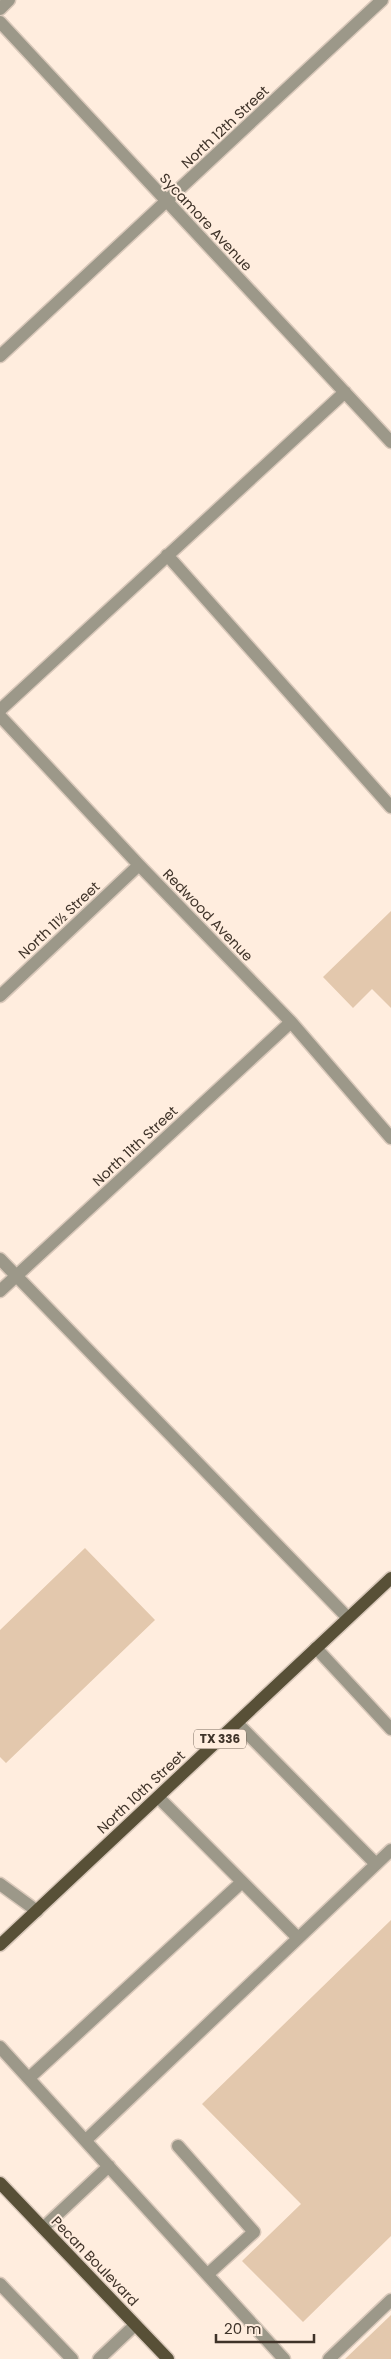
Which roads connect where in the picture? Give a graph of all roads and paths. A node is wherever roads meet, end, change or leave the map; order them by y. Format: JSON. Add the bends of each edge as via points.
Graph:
{"nodes":[{"id":1,"x":9,"y":0,"type":"edge"},
{"id":2,"x":382,"y":0,"type":"edge"},
{"id":3,"x":0,"y":9,"type":"edge"},
{"id":4,"x":0,"y":22,"type":"edge"},
{"id":5,"x":167,"y":202,"type":"junction"},
{"id":6,"x":0,"y":356,"type":"edge"},
{"id":7,"x":345,"y":392,"type":"junction"},
{"id":8,"x":391,"y":442,"type":"edge"},
{"id":9,"x":167,"y":556,"type":"junction"},
{"id":10,"x":0,"y":710,"type":"edge"},
{"id":11,"x":0,"y":716,"type":"edge"},
{"id":12,"x":391,"y":807,"type":"edge"},
{"id":13,"x":139,"y":865,"type":"junction"},
{"id":14,"x":0,"y":996,"type":"edge"},
{"id":15,"x":291,"y":1022,"type":"junction"},
{"id":16,"x":391,"y":1138,"type":"edge"},
{"id":17,"x":0,"y":1259,"type":"edge"},
{"id":18,"x":16,"y":1276,"type":"junction"},
{"id":19,"x":0,"y":1291,"type":"edge"},
{"id":20,"x":391,"y":1578,"type":"edge"},
{"id":21,"x":348,"y":1618,"type":"junction"},
{"id":22,"x":316,"y":1648,"type":"junction"},
{"id":23,"x":237,"y":1723,"type":"junction"},
{"id":24,"x":391,"y":1729,"type":"edge"},
{"id":25,"x":158,"y":1797,"type":"junction"},
{"id":26,"x":391,"y":1850,"type":"edge"},
{"id":27,"x":376,"y":1864,"type":"junction"},
{"id":28,"x":242,"y":1882,"type":"junction"},
{"id":29,"x":0,"y":1884,"type":"edge"},
{"id":30,"x":36,"y":1911,"type":"junction"},
{"id":31,"x":298,"y":1938,"type":"junction"},
{"id":32,"x":0,"y":1946,"type":"edge"},
{"id":33,"x":0,"y":2047,"type":"edge"},
{"id":34,"x":29,"y":2078,"type":"junction"},
{"id":35,"x":86,"y":2140,"type":"junction"},
{"id":36,"x":178,"y":2146,"type":"dead end"},
{"id":37,"x":109,"y":2166,"type":"junction"},
{"id":38,"x":0,"y":2183,"type":"edge"},
{"id":39,"x":43,"y":2228,"type":"junction"},
{"id":40,"x":208,"y":2274,"type":"junction"},
{"id":41,"x":0,"y":2284,"type":"edge"},
{"id":42,"x":391,"y":2300,"type":"edge"},
{"id":43,"x":135,"y":2325,"type":"junction"},
{"id":44,"x":72,"y":2359,"type":"edge"},
{"id":45,"x":99,"y":2359,"type":"edge"},
{"id":46,"x":168,"y":2359,"type":"edge"},
{"id":47,"x":284,"y":2359,"type":"edge"},
{"id":48,"x":329,"y":2359,"type":"edge"}],
"edges":[{"from":1,"to":3,"type":"street"},
{"from":2,"to":5,"type":"street","name":"North 12th Street"},
{"from":4,"to":5,"type":"street","name":"Sycamore Avenue"},
{"from":5,"to":6,"type":"street","name":"North 12th Street"},
{"from":5,"to":7,"type":"street","name":"Sycamore Avenue"},
{"from":7,"to":8,"type":"street","name":"Sycamore Avenue"},
{"from":7,"to":9,"type":"street"},
{"from":9,"to":10,"type":"street"},
{"from":9,"to":12,"type":"street"},
{"from":11,"to":13,"type":"street","name":"Redwood Avenue"},
{"from":13,"to":14,"type":"street","name":"North 11½ Street"},
{"from":13,"to":15,"type":"street","name":"Redwood Avenue"},
{"from":15,"to":16,"type":"street","name":"Redwood Avenue"},
{"from":15,"to":18,"type":"street","name":"North 11th Street"},
{"from":17,"to":18,"type":"street"},
{"from":18,"to":19,"type":"street","name":"North 11th Street"},
{"from":18,"to":21,"type":"street"},
{"from":20,"to":21,"type":"main road","name":"North 10th Street","number":"TX 336"},
{"from":21,"to":22,"type":"main road","name":"North 10th Street","number":"TX 336"},
{"from":22,"to":23,"type":"main road","name":"North 10th Street","number":"TX 336"},
{"from":22,"to":24,"type":"street"},
{"from":23,"to":25,"type":"main road","name":"North 10th Street","number":"TX 336"},
{"from":23,"to":27,"type":"street"},
{"from":25,"to":28,"type":"street"},
{"from":25,"to":30,"type":"main road","name":"North 10th Street","number":"TX 336"},
{"from":26,"to":27,"type":"street"},
{"from":27,"to":31,"type":"street"},
{"from":28,"to":31,"type":"street"},
{"from":28,"to":34,"type":"street"},
{"from":29,"to":30,"type":"street"},
{"from":30,"to":32,"type":"main road","name":"North 10th Street","number":"TX 336"},
{"from":31,"to":35,"type":"street"},
{"from":33,"to":34,"type":"street"},
{"from":34,"to":35,"type":"street"},
{"from":35,"to":37,"type":"street"},
{"from":36,"to":40,"type":"street","via":[[254,2232]]},
{"from":37,"to":39,"type":"street"},
{"from":37,"to":40,"type":"street"},
{"from":38,"to":39,"type":"main road","name":"Pecan Boulevard"},
{"from":39,"to":43,"type":"main road","name":"Pecan Boulevard"},
{"from":40,"to":47,"type":"street"},
{"from":41,"to":44,"type":"street"},
{"from":42,"to":48,"type":"street"},
{"from":43,"to":45,"type":"street"},
{"from":43,"to":46,"type":"main road","name":"Pecan Boulevard"}]}
